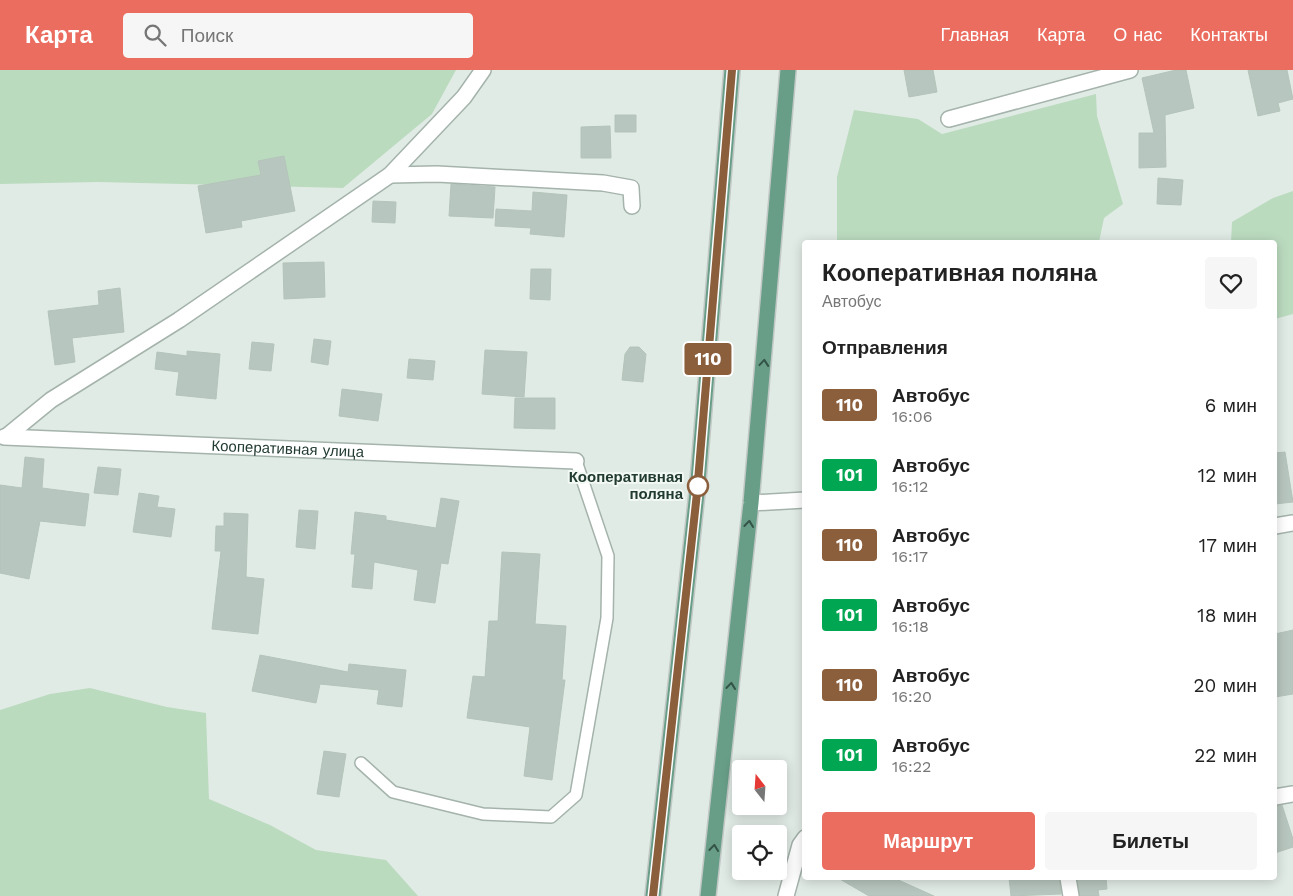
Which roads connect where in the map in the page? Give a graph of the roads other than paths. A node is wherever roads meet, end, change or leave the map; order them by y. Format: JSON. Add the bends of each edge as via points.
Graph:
{"nodes":[{"id":1,"x":483,"y":70,"type":"edge"},
{"id":2,"x":732,"y":70,"type":"edge"},
{"id":3,"x":788,"y":70,"type":"edge"},
{"id":4,"x":1130,"y":70,"type":"edge"},
{"id":5,"x":949,"y":119,"type":"dead end"},
{"id":6,"x":390,"y":175,"type":"junction"},
{"id":7,"x":632,"y":206,"type":"dead end"},
{"id":8,"x":4,"y":437,"type":"edge"},
{"id":9,"x":576,"y":461,"type":"joint"},
{"id":10,"x":802,"y":500,"type":"edge"},
{"id":11,"x":751,"y":503,"type":"junction"},
{"id":12,"x":360,"y":763,"type":"dead end"},
{"id":13,"x":1293,"y":794,"type":"edge"},
{"id":14,"x":1277,"y":797,"type":"edge"},
{"id":15,"x":802,"y":842,"type":"edge"},
{"id":16,"x":1068,"y":880,"type":"edge"},
{"id":17,"x":653,"y":896,"type":"edge"},
{"id":18,"x":708,"y":896,"type":"edge"},
{"id":19,"x":786,"y":896,"type":"edge"},
{"id":20,"x":1071,"y":896,"type":"edge"}],
"edges":[{"from":1,"to":6,"type":"street","via":[[464,97]]},
{"from":2,"to":17,"type":"main road","via":[[697,493]]},
{"from":11,"to":3,"type":"main road","one_way":true},
{"from":4,"to":5,"type":"street"},
{"from":6,"to":7,"type":"street","via":[[437,174],[603,183],[631,188]]},
{"from":6,"to":8,"type":"street","via":[[179,320],[51,400]]},
{"from":8,"to":9,"type":"street","name":"Кооперативная улица"},
{"from":9,"to":12,"type":"lane","via":[[608,556],[607,618],[576,795],[551,817],[483,814],[393,792]]},
{"from":10,"to":11,"type":"street"},
{"from":18,"to":11,"type":"main road","one_way":true},
{"from":13,"to":14,"type":"street"},
{"from":15,"to":19,"type":"street"},
{"from":16,"to":20,"type":"street"}]}
